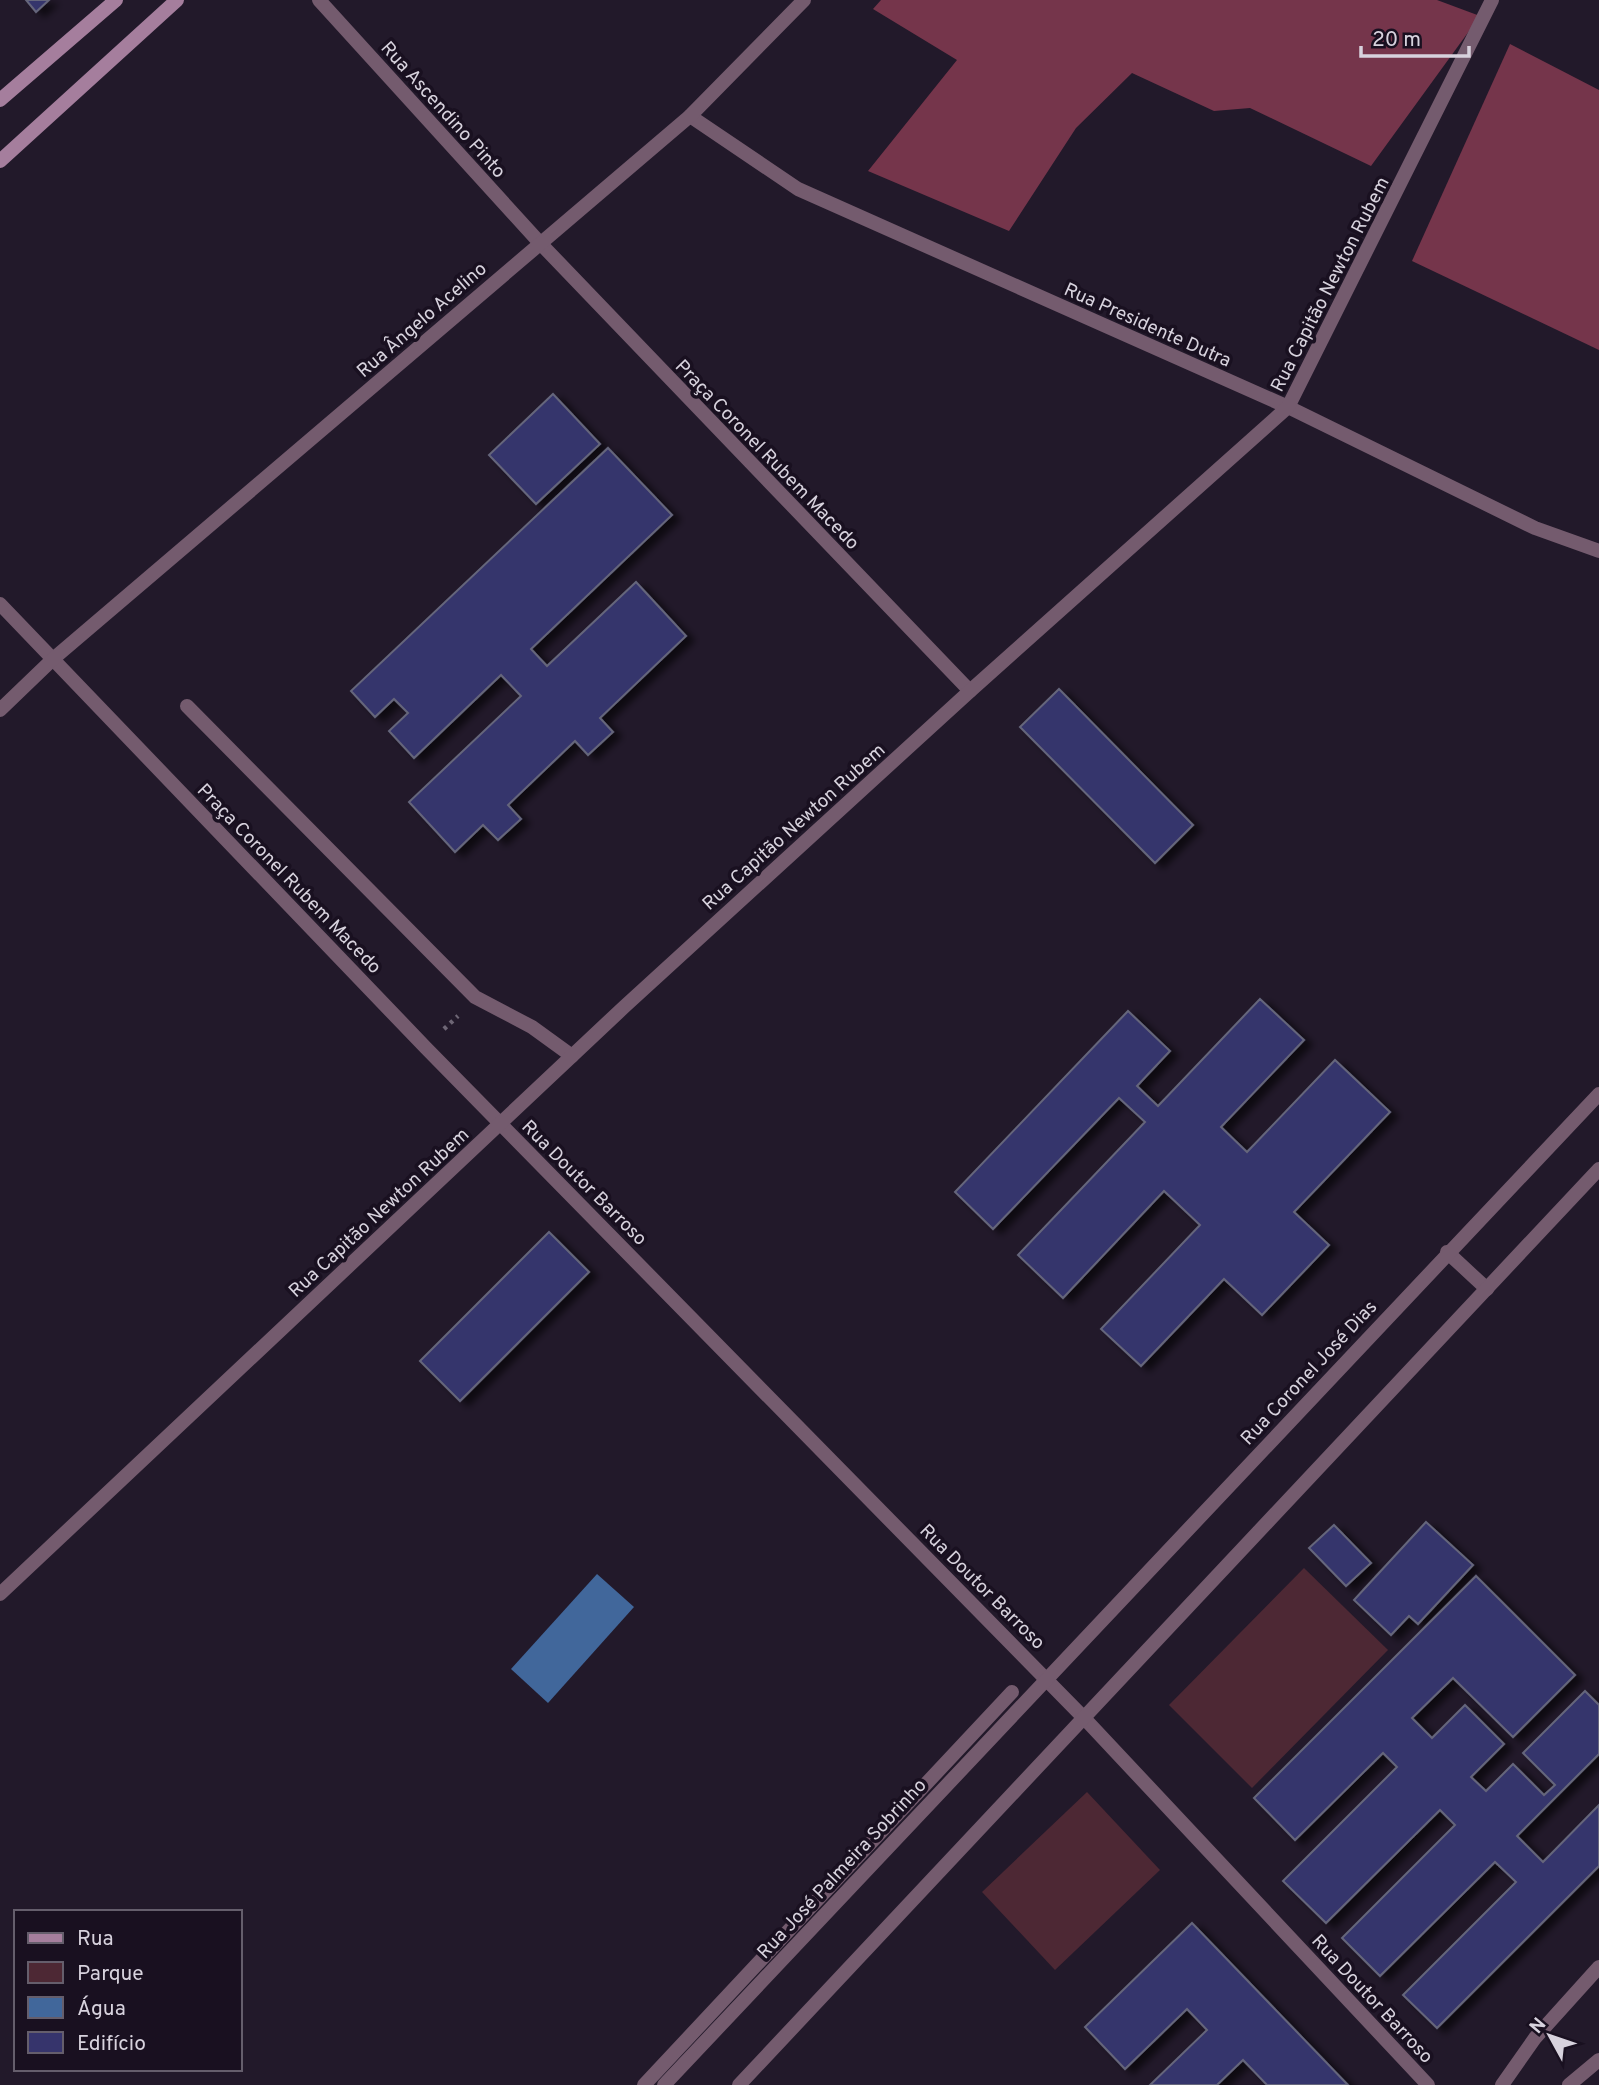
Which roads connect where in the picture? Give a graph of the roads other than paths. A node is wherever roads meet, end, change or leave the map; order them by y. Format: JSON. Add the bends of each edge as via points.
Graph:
{"nodes":[{"id":1,"x":116,"y":0,"type":"edge"},
{"id":2,"x":177,"y":0,"type":"edge"},
{"id":3,"x":319,"y":0,"type":"edge"},
{"id":4,"x":804,"y":0,"type":"edge"},
{"id":5,"x":1492,"y":0,"type":"edge"},
{"id":6,"x":0,"y":100,"type":"edge"},
{"id":7,"x":690,"y":116,"type":"junction"},
{"id":8,"x":0,"y":161,"type":"edge"},
{"id":9,"x":540,"y":243,"type":"junction"},
{"id":10,"x":1288,"y":407,"type":"junction"},
{"id":11,"x":1599,"y":551,"type":"edge"},
{"id":12,"x":0,"y":604,"type":"edge"},
{"id":13,"x":54,"y":659,"type":"junction"},
{"id":14,"x":970,"y":691,"type":"junction"},
{"id":15,"x":187,"y":706,"type":"dead end"},
{"id":16,"x":0,"y":710,"type":"edge"},
{"id":17,"x":572,"y":1056,"type":"junction"},
{"id":18,"x":1599,"y":1094,"type":"edge"},
{"id":19,"x":500,"y":1124,"type":"junction"},
{"id":20,"x":1599,"y":1170,"type":"edge"},
{"id":21,"x":1447,"y":1252,"type":"junction"},
{"id":22,"x":1487,"y":1289,"type":"junction"},
{"id":23,"x":0,"y":1594,"type":"edge"},
{"id":24,"x":1046,"y":1678,"type":"junction"},
{"id":25,"x":1012,"y":1692,"type":"dead end"},
{"id":26,"x":1086,"y":1719,"type":"junction"},
{"id":27,"x":1599,"y":1967,"type":"edge"},
{"id":28,"x":1599,"y":2060,"type":"edge"},
{"id":29,"x":644,"y":2085,"type":"edge"},
{"id":30,"x":664,"y":2085,"type":"edge"},
{"id":31,"x":739,"y":2085,"type":"edge"},
{"id":32,"x":1427,"y":2085,"type":"edge"},
{"id":33,"x":1502,"y":2085,"type":"edge"},
{"id":34,"x":1569,"y":2085,"type":"edge"}],
"edges":[{"from":1,"to":6,"type":"main road"},
{"from":2,"to":8,"type":"main road"},
{"from":3,"to":9,"type":"street","name":"Rua Ascendino Pinto"},
{"from":4,"to":7,"type":"street","name":"Rua Ângelo Acelino"},
{"from":5,"to":10,"type":"street","name":"Rua Capitão Newton Rubem"},
{"from":7,"to":9,"type":"street","name":"Rua Ângelo Acelino"},
{"from":7,"to":10,"type":"street","name":"Rua Presidente Dutra","via":[[798,189]]},
{"from":9,"to":13,"type":"street","name":"Rua Ângelo Acelino"},
{"from":9,"to":14,"type":"street","name":"Praça Coronel Rubem Macedo"},
{"from":10,"to":11,"type":"street","name":"Rua Presidente Dutra","via":[[1535,528]]},
{"from":10,"to":14,"type":"street","name":"Rua Capitão Newton Rubem"},
{"from":12,"to":13,"type":"street","name":"Praça Coronel Rubem Macedo"},
{"from":13,"to":16,"type":"street","name":"Rua Ângelo Acelino"},
{"from":13,"to":19,"type":"street","name":"Praça Coronel Rubem Macedo"},
{"from":14,"to":17,"type":"street","name":"Rua Capitão Newton Rubem"},
{"from":15,"to":17,"type":"street","via":[[475,997],[532,1027]]},
{"from":17,"to":19,"type":"street","name":"Rua Capitão Newton Rubem"},
{"from":18,"to":21,"type":"street","name":"Rua Coronel José Dias"},
{"from":19,"to":23,"type":"street","name":"Rua Capitão Newton Rubem"},
{"from":19,"to":24,"type":"street","name":"Rua Doutor Barroso"},
{"from":20,"to":22,"type":"street"},
{"from":21,"to":22,"type":"street"},
{"from":21,"to":24,"type":"street","name":"Rua Coronel José Dias"},
{"from":22,"to":26,"type":"street"},
{"from":24,"to":26,"type":"street","name":"Rua Doutor Barroso"},
{"from":24,"to":30,"type":"street","name":"Rua José Palmeira Sobrinho"},
{"from":25,"to":29,"type":"street"},
{"from":26,"to":31,"type":"street"},
{"from":26,"to":32,"type":"street","name":"Rua Doutor Barroso"},
{"from":27,"to":33,"type":"street","via":[[1535,2038]]},
{"from":28,"to":34,"type":"street"}]}
